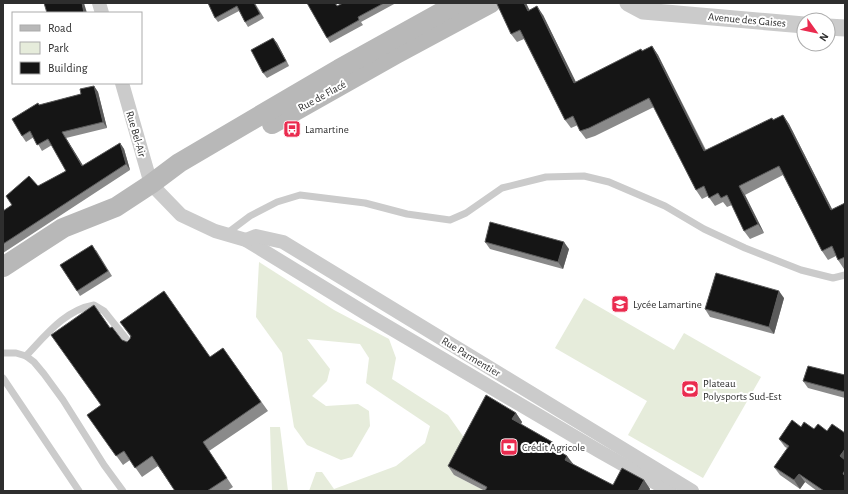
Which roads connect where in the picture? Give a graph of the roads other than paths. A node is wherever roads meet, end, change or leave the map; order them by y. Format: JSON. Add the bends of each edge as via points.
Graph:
{"nodes":[{"id":1,"x":458,"y":3,"type":"edge"},
{"id":2,"x":491,"y":3,"type":"edge"},
{"id":3,"x":628,"y":3,"type":"edge"},
{"id":4,"x":663,"y":3,"type":"edge"},
{"id":5,"x":691,"y":15,"type":"junction"},
{"id":6,"x":796,"y":24,"type":"edge"},
{"id":7,"x":122,"y":84,"type":"edge"},
{"id":8,"x":151,"y":184,"type":"junction"},
{"id":9,"x":226,"y":234,"type":"junction"},
{"id":10,"x":246,"y":240,"type":"junction"},
{"id":11,"x":3,"y":267,"type":"edge"},
{"id":12,"x":845,"y":274,"type":"edge"},
{"id":13,"x":132,"y":346,"type":"edge"},
{"id":14,"x":3,"y":353,"type":"edge"},
{"id":15,"x":26,"y":356,"type":"junction"},
{"id":16,"x":3,"y":378,"type":"edge"},
{"id":17,"x":79,"y":491,"type":"edge"},
{"id":18,"x":123,"y":491,"type":"edge"},
{"id":19,"x":670,"y":491,"type":"edge"},
{"id":20,"x":692,"y":491,"type":"edge"}],
"edges":[{"from":1,"to":8,"type":"main road","name":"Rue de Flacé","via":[[338,69],[179,163]]},
{"from":2,"to":8,"type":"main road","name":"Rue de Flacé","via":[[185,174]]},
{"from":3,"to":5,"type":"street","name":"Avenue des Gaises","via":[[643,11]]},
{"from":4,"to":5,"type":"street","name":"Avenue des Gaises"},
{"from":5,"to":6,"type":"street","name":"Avenue des Gaises"},
{"from":7,"to":8,"type":"street","name":"Rue Bel-Air"},
{"from":8,"to":9,"type":"street","name":"Rue Parmentier","via":[[181,215]]},
{"from":8,"to":11,"type":"main road","name":"Rue de Flacé","via":[[116,207],[63,228]]},
{"from":9,"to":10,"type":"street","name":"Rue Parmentier"},
{"from":9,"to":12,"type":"lane","via":[[250,216],[277,202],[300,195],[365,203],[407,214],[450,220],[466,214],[502,188],[546,177],[584,176],[609,182],[665,206],[704,229],[744,248],[801,270],[833,278]]},
{"from":10,"to":19,"type":"street","name":"Rue Parmentier","via":[[370,316]]},
{"from":10,"to":20,"type":"street","name":"Rue Parmentier","via":[[256,236],[283,242]]},
{"from":13,"to":15,"type":"lane","via":[[104,311],[94,305],[71,312]]},
{"from":14,"to":15,"type":"lane"},
{"from":15,"to":18,"type":"lane","via":[[34,362],[63,400]]},
{"from":16,"to":17,"type":"lane"}]}
